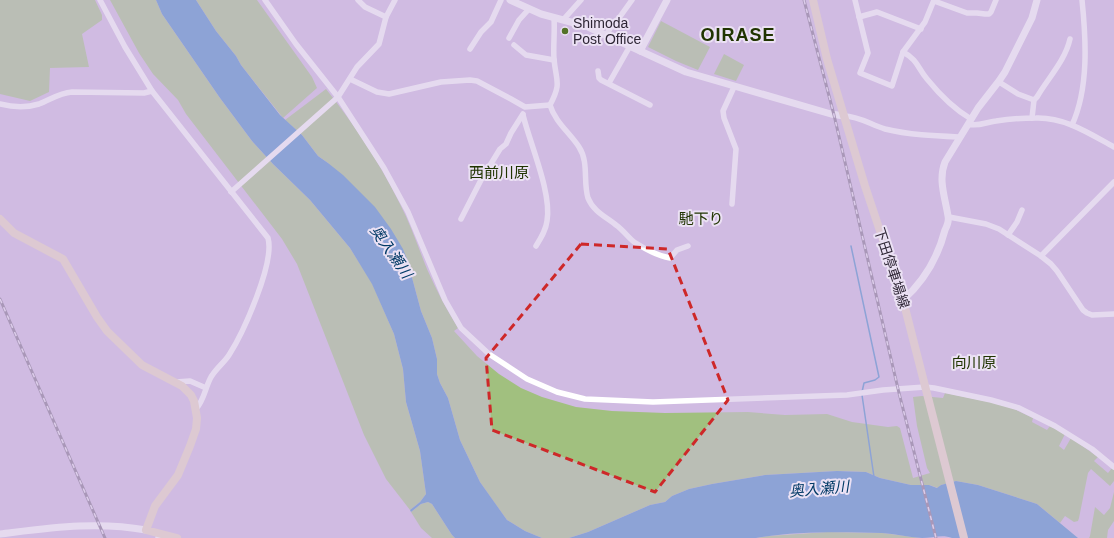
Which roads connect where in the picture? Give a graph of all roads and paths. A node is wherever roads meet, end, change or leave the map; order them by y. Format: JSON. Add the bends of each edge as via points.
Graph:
{"nodes":[{"id":1,"x":100,"y":0,"type":"edge"},
{"id":2,"x":265,"y":0,"type":"edge"},
{"id":3,"x":358,"y":0,"type":"edge"},
{"id":4,"x":395,"y":0,"type":"edge"},
{"id":5,"x":501,"y":0,"type":"edge"},
{"id":6,"x":510,"y":0,"type":"edge"},
{"id":7,"x":581,"y":0,"type":"edge"},
{"id":8,"x":632,"y":0,"type":"edge"},
{"id":9,"x":667,"y":0,"type":"edge"},
{"id":10,"x":813,"y":0,"type":"edge"},
{"id":11,"x":855,"y":0,"type":"edge"},
{"id":12,"x":934,"y":0,"type":"edge"},
{"id":13,"x":996,"y":0,"type":"edge"},
{"id":14,"x":1037,"y":0,"type":"edge"},
{"id":15,"x":1082,"y":0,"type":"edge"},
{"id":16,"x":529,"y":9,"type":"junction"},
{"id":17,"x":386,"y":17,"type":"junction"},
{"id":18,"x":859,"y":17,"type":"junction"},
{"id":19,"x":554,"y":18,"type":"junction"},
{"id":20,"x":563,"y":20,"type":"junction"},
{"id":21,"x":920,"y":29,"type":"junction"},
{"id":22,"x":606,"y":35,"type":"junction"},
{"id":23,"x":509,"y":38,"type":"dead end"},
{"id":24,"x":1070,"y":38,"type":"dead end"},
{"id":25,"x":514,"y":45,"type":"dead end"},
{"id":26,"x":630,"y":46,"type":"junction"},
{"id":27,"x":470,"y":48,"type":"dead end"},
{"id":28,"x":640,"y":51,"type":"junction"},
{"id":29,"x":903,"y":52,"type":"junction"},
{"id":30,"x":554,"y":60,"type":"junction"},
{"id":31,"x":598,"y":71,"type":"dead end"},
{"id":32,"x":350,"y":79,"type":"junction"},
{"id":33,"x":999,"y":82,"type":"junction"},
{"id":34,"x":609,"y":83,"type":"junction"},
{"id":35,"x":734,"y":87,"type":"junction"},
{"id":36,"x":152,"y":92,"type":"junction"},
{"id":37,"x":337,"y":98,"type":"junction"},
{"id":38,"x":1034,"y":100,"type":"junction"},
{"id":39,"x":0,"y":104,"type":"edge"},
{"id":40,"x":550,"y":105,"type":"junction"},
{"id":41,"x":650,"y":106,"type":"dead end"},
{"id":42,"x":528,"y":107,"type":"junction"},
{"id":43,"x":523,"y":116,"type":"junction"},
{"id":44,"x":844,"y":116,"type":"junction"},
{"id":45,"x":1032,"y":118,"type":"junction"},
{"id":46,"x":970,"y":121,"type":"junction"},
{"id":47,"x":1072,"y":125,"type":"junction"},
{"id":48,"x":960,"y":137,"type":"junction"},
{"id":49,"x":1114,"y":147,"type":"edge"},
{"id":50,"x":1114,"y":182,"type":"edge"},
{"id":51,"x":232,"y":191,"type":"junction"},
{"id":52,"x":732,"y":204,"type":"dead end"},
{"id":53,"x":1022,"y":210,"type":"dead end"},
{"id":54,"x":949,"y":217,"type":"junction"},
{"id":55,"x":0,"y":219,"type":"edge"},
{"id":56,"x":461,"y":219,"type":"dead end"},
{"id":57,"x":1008,"y":235,"type":"junction"},
{"id":58,"x":536,"y":246,"type":"dead end"},
{"id":59,"x":688,"y":246,"type":"dead end"},
{"id":60,"x":1041,"y":256,"type":"junction"},
{"id":61,"x":903,"y":300,"type":"junction"},
{"id":62,"x":1114,"y":314,"type":"edge"},
{"id":63,"x":176,"y":382,"type":"junction"},
{"id":64,"x":206,"y":388,"type":"junction"},
{"id":65,"x":925,"y":389,"type":"junction"},
{"id":66,"x":196,"y":409,"type":"junction"},
{"id":67,"x":1114,"y":467,"type":"edge"},
{"id":68,"x":146,"y":530,"type":"junction"},
{"id":69,"x":0,"y":534,"type":"edge"},
{"id":70,"x":159,"y":537,"type":"edge"},
{"id":71,"x":177,"y":538,"type":"edge"},
{"id":72,"x":964,"y":538,"type":"edge"}],
"edges":[{"from":1,"to":36,"type":"street"},
{"from":2,"to":37,"type":"street"},
{"from":3,"to":17,"type":"street","via":[[365,7]]},
{"from":4,"to":17,"type":"street"},
{"from":5,"to":27,"type":"street","via":[[490,22]]},
{"from":6,"to":16,"type":"street"},
{"from":7,"to":20,"type":"street"},
{"from":8,"to":22,"type":"street"},
{"from":9,"to":28,"type":"street"},
{"from":10,"to":44,"type":"main road","name":"下田停車場線"},
{"from":11,"to":18,"type":"street"},
{"from":12,"to":13,"type":"street","via":[[967,14],[989,14]]},
{"from":12,"to":21,"type":"street"},
{"from":14,"to":33,"type":"street","via":[[1032,18]]},
{"from":15,"to":47,"type":"street","via":[[1085,57],[1080,101]]},
{"from":16,"to":19,"type":"street"},
{"from":16,"to":23,"type":"street"},
{"from":17,"to":32,"type":"street","via":[[379,44],[357,67]]},
{"from":18,"to":21,"type":"street","via":[[877,12]]},
{"from":18,"to":29,"type":"street","via":[[868,53],[860,73],[892,86]]},
{"from":19,"to":20,"type":"street"},
{"from":19,"to":30,"type":"street"},
{"from":20,"to":22,"type":"street"},
{"from":21,"to":29,"type":"street"},
{"from":22,"to":26,"type":"street"},
{"from":24,"to":38,"type":"street","via":[[1057,69]]},
{"from":25,"to":30,"type":"street","via":[[526,55]]},
{"from":26,"to":28,"type":"street"},
{"from":26,"to":34,"type":"street"},
{"from":28,"to":35,"type":"street","via":[[686,72]]},
{"from":29,"to":46,"type":"street","via":[[914,59],[941,95]]},
{"from":30,"to":40,"type":"street","via":[[558,85]]},
{"from":31,"to":34,"type":"street","via":[[599,78]]},
{"from":32,"to":37,"type":"street"},
{"from":32,"to":42,"type":"street","via":[[377,92],[389,94],[449,80],[477,81]]},
{"from":33,"to":38,"type":"street"},
{"from":33,"to":46,"type":"street"},
{"from":34,"to":41,"type":"street"},
{"from":35,"to":44,"type":"street"},
{"from":35,"to":52,"type":"street","via":[[723,111],[736,149]]},
{"from":36,"to":39,"type":"street","via":[[72,92],[27,106]]},
{"from":36,"to":51,"type":"street"},
{"from":37,"to":51,"type":"street"},
{"from":37,"to":65,"type":"street","via":[[384,168],[408,212],[445,300],[461,328],[489,354],[527,379],[557,392],[585,399],[653,402]]},
{"from":38,"to":45,"type":"street"},
{"from":40,"to":42,"type":"street"},
{"from":40,"to":59,"type":"street","via":[[556,118],[580,148],[585,163],[588,197],[597,211],[634,242],[662,257],[670,258],[677,250]]},
{"from":42,"to":43,"type":"street"},
{"from":43,"to":56,"type":"street","via":[[481,180]]},
{"from":43,"to":58,"type":"street","via":[[548,211],[544,233]]},
{"from":44,"to":48,"type":"street","via":[[852,116],[885,129],[906,133]]},
{"from":44,"to":61,"type":"main road","name":"下田停車場線"},
{"from":45,"to":46,"type":"street","via":[[977,125]]},
{"from":45,"to":47,"type":"street"},
{"from":46,"to":48,"type":"street"},
{"from":47,"to":49,"type":"street"},
{"from":48,"to":54,"type":"street","via":[[942,170]]},
{"from":50,"to":60,"type":"street"},
{"from":51,"to":64,"type":"street","via":[[270,244],[258,294],[229,355],[210,377]]},
{"from":53,"to":57,"type":"street"},
{"from":54,"to":57,"type":"street","via":[[986,224]]},
{"from":54,"to":61,"type":"street","via":[[933,262]]},
{"from":55,"to":63,"type":"main road","via":[[14,233],[63,259],[96,317],[107,331],[142,364]]},
{"from":57,"to":60,"type":"street"},
{"from":60,"to":62,"type":"street","via":[[1057,271],[1083,310],[1092,315]]},
{"from":61,"to":65,"type":"main road","name":"下田停車場線"},
{"from":63,"to":64,"type":"street","via":[[190,381]]},
{"from":63,"to":66,"type":"main road","via":[[191,395]]},
{"from":64,"to":66,"type":"street","via":[[202,402]]},
{"from":65,"to":67,"type":"street","via":[[991,400],[1019,408],[1055,426],[1092,449]]},
{"from":65,"to":72,"type":"main road","name":"下田停車場線"},
{"from":66,"to":68,"type":"main road","via":[[196,430],[180,472],[155,506]]},
{"from":68,"to":69,"type":"street","via":[[108,525]]},
{"from":68,"to":70,"type":"main road"},
{"from":70,"to":71,"type":"main road"}]}
